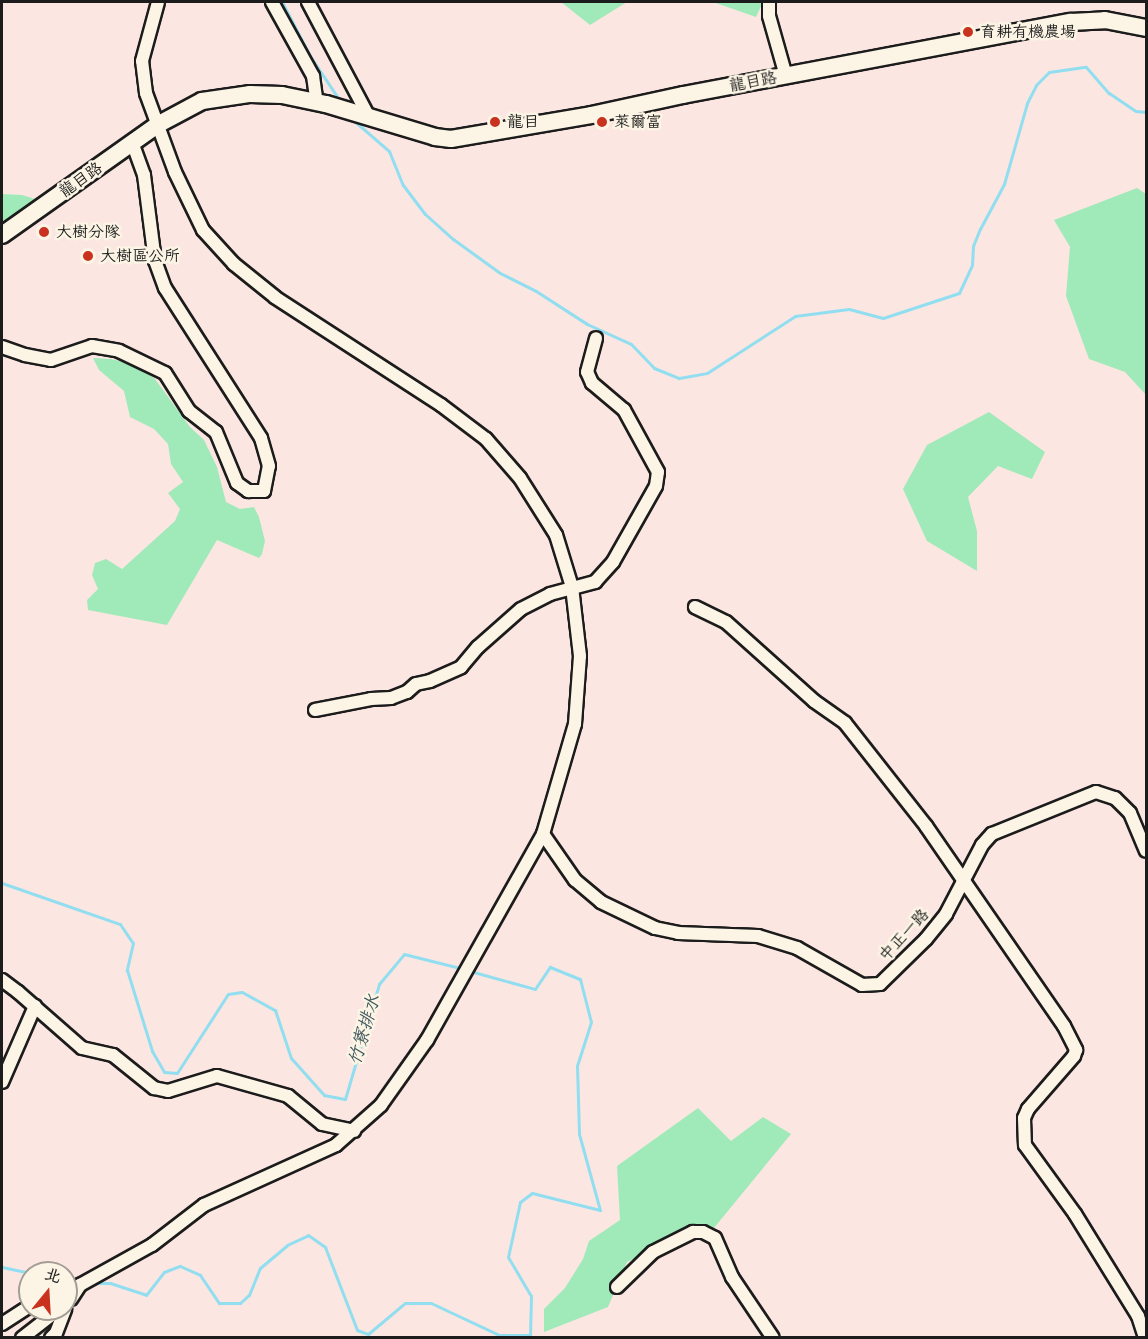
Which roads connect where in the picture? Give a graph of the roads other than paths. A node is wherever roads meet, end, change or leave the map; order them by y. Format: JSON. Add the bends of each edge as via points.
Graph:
{"nodes":[{"id":1,"x":158,"y":2,"type":"edge"},
{"id":2,"x":272,"y":2,"type":"edge"},
{"id":3,"x":308,"y":2,"type":"edge"},
{"id":4,"x":769,"y":2,"type":"edge"},
{"id":5,"x":1142,"y":27,"type":"edge"},
{"id":6,"x":786,"y":76,"type":"junction"},
{"id":7,"x":322,"y":103,"type":"junction"},
{"id":8,"x":370,"y":119,"type":"junction"},
{"id":9,"x":159,"y":124,"type":"junction"},
{"id":10,"x":133,"y":144,"type":"junction"},
{"id":11,"x":2,"y":235,"type":"edge"},
{"id":12,"x":596,"y":338,"type":"dead end"},
{"id":13,"x":2,"y":347,"type":"edge"},
{"id":14,"x":572,"y":587,"type":"junction"},
{"id":15,"x":695,"y":607,"type":"dead end"},
{"id":16,"x":315,"y":710,"type":"dead end"},
{"id":17,"x":543,"y":834,"type":"junction"},
{"id":18,"x":1146,"y":851,"type":"edge"},
{"id":19,"x":963,"y":881,"type":"junction"},
{"id":20,"x":2,"y":980,"type":"edge"},
{"id":21,"x":35,"y":1006,"type":"junction"},
{"id":22,"x":2,"y":1082,"type":"edge"},
{"id":23,"x":354,"y":1131,"type":"junction"},
{"id":24,"x":617,"y":1287,"type":"dead end"},
{"id":25,"x":78,"y":1291,"type":"edge"},
{"id":26,"x":18,"y":1314,"type":"edge"},
{"id":27,"x":42,"y":1321,"type":"edge"},
{"id":28,"x":61,"y":1321,"type":"edge"},
{"id":29,"x":2,"y":1324,"type":"edge"},
{"id":30,"x":22,"y":1338,"type":"edge"},
{"id":31,"x":51,"y":1338,"type":"edge"},
{"id":32,"x":773,"y":1338,"type":"edge"},
{"id":33,"x":1145,"y":1338,"type":"edge"}],
"edges":[{"from":1,"to":9,"type":"street","via":[[142,60],[150,110]]},
{"from":2,"to":7,"type":"street","via":[[313,76]]},
{"from":3,"to":8,"type":"street"},
{"from":4,"to":6,"type":"street","via":[[769,16]]},
{"from":5,"to":6,"type":"street","name":"龍目路","via":[[1105,20],[1071,22]]},
{"from":6,"to":8,"type":"street","name":"龍目路","via":[[451,139]]},
{"from":7,"to":8,"type":"street","name":"龍目路"},
{"from":7,"to":9,"type":"street","name":"龍目路","via":[[250,94],[202,101]]},
{"from":9,"to":10,"type":"street","name":"龍目路"},
{"from":9,"to":14,"type":"street","via":[[203,230],[234,264],[275,297],[441,405],[486,440],[538,504],[556,535]]},
{"from":10,"to":11,"type":"street","name":"龍目路"},
{"from":10,"to":13,"type":"street","via":[[144,175],[155,261],[162,279],[261,438],[269,466],[264,491],[248,491],[237,483],[216,432],[189,411],[165,373],[119,351],[92,346],[51,360]]},
{"from":12,"to":14,"type":"street","via":[[587,372],[592,383],[624,410],[658,467],[658,479],[613,562],[595,582]]},
{"from":14,"to":16,"type":"street","via":[[521,609],[461,667],[391,698]]},
{"from":14,"to":17,"type":"street","via":[[580,656],[575,724]]},
{"from":15,"to":19,"type":"street","via":[[726,622],[814,701],[845,723],[926,826]]},
{"from":17,"to":19,"type":"street","name":"中正一路","via":[[575,880],[601,902],[655,928],[678,933],[758,936],[797,948],[862,985],[880,984],[926,939],[946,914]]},
{"from":17,"to":23,"type":"street","via":[[427,1040],[381,1105]]},
{"from":18,"to":19,"type":"street","name":"中正一路","via":[[1130,813],[1115,798],[1096,792],[992,834]]},
{"from":19,"to":33,"type":"street","via":[[1073,1041],[1074,1056],[1024,1118],[1025,1145],[1075,1214],[1138,1316]]},
{"from":20,"to":21,"type":"street"},
{"from":21,"to":22,"type":"street"},
{"from":21,"to":23,"type":"street","via":[[82,1048],[113,1055],[154,1088],[168,1091],[217,1076],[288,1096],[322,1124]]},
{"from":23,"to":25,"type":"street","via":[[336,1145],[204,1205],[152,1245],[93,1278]]},
{"from":24,"to":32,"type":"street","via":[[653,1252],[693,1232],[703,1232],[715,1238],[732,1277]]},
{"from":26,"to":29,"type":"street"},
{"from":27,"to":30,"type":"street"},
{"from":28,"to":31,"type":"street"}]}
